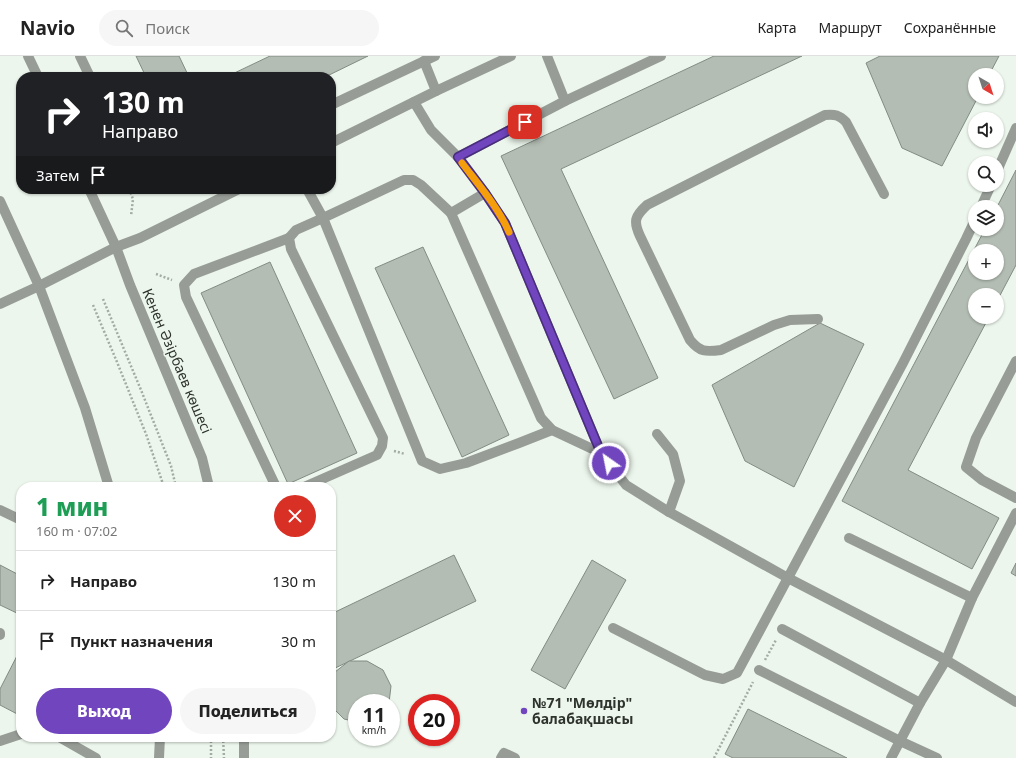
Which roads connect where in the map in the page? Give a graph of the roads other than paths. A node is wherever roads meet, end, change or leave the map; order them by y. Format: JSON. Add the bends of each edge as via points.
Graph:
{"nodes":[{"id":1,"x":28,"y":56,"type":"edge"},
{"id":2,"x":80,"y":56,"type":"edge"},
{"id":3,"x":435,"y":56,"type":"edge"},
{"id":4,"x":511,"y":56,"type":"edge"},
{"id":5,"x":547,"y":56,"type":"edge"},
{"id":6,"x":661,"y":56,"type":"edge"},
{"id":7,"x":424,"y":61,"type":"junction"},
{"id":8,"x":36,"y":72,"type":"edge"},
{"id":9,"x":88,"y":72,"type":"edge"},
{"id":10,"x":436,"y":91,"type":"junction"},
{"id":11,"x":565,"y":101,"type":"junction"},
{"id":12,"x":414,"y":102,"type":"junction"},
{"id":13,"x":336,"y":104,"type":"edge"},
{"id":14,"x":1016,"y":128,"type":"edge"},
{"id":15,"x":336,"y":141,"type":"edge"},
{"id":16,"x":1004,"y":156,"type":"edge"},
{"id":17,"x":458,"y":157,"type":"junction"},
{"id":18,"x":485,"y":193,"type":"junction"},
{"id":19,"x":91,"y":194,"type":"edge"},
{"id":20,"x":229,"y":194,"type":"edge"},
{"id":21,"x":310,"y":194,"type":"edge"},
{"id":22,"x":884,"y":194,"type":"dead end"},
{"id":23,"x":0,"y":201,"type":"edge"},
{"id":24,"x":451,"y":213,"type":"junction"},
{"id":25,"x":323,"y":218,"type":"junction"},
{"id":26,"x":968,"y":235,"type":"edge"},
{"id":27,"x":289,"y":238,"type":"junction"},
{"id":28,"x":116,"y":247,"type":"junction"},
{"id":29,"x":39,"y":286,"type":"junction"},
{"id":30,"x":0,"y":304,"type":"edge"},
{"id":31,"x":818,"y":319,"type":"dead end"},
{"id":32,"x":1016,"y":361,"type":"edge"},
{"id":33,"x":552,"y":430,"type":"junction"},
{"id":34,"x":657,"y":434,"type":"dead end"},
{"id":35,"x":601,"y":453,"type":"junction"},
{"id":36,"x":107,"y":482,"type":"edge"},
{"id":37,"x":208,"y":482,"type":"edge"},
{"id":38,"x":274,"y":482,"type":"edge"},
{"id":39,"x":315,"y":482,"type":"edge"},
{"id":40,"x":1016,"y":498,"type":"edge"},
{"id":41,"x":0,"y":510,"type":"edge"},
{"id":42,"x":669,"y":512,"type":"junction"},
{"id":43,"x":1016,"y":513,"type":"edge"},
{"id":44,"x":16,"y":518,"type":"edge"},
{"id":45,"x":849,"y":538,"type":"dead end"},
{"id":46,"x":788,"y":578,"type":"junction"},
{"id":47,"x":972,"y":598,"type":"junction"},
{"id":48,"x":613,"y":628,"type":"dead end"},
{"id":49,"x":782,"y":629,"type":"road end"},
{"id":50,"x":946,"y":660,"type":"junction"},
{"id":51,"x":759,"y":670,"type":"road end"},
{"id":52,"x":1016,"y":702,"type":"edge"},
{"id":53,"x":920,"y":703,"type":"junction"},
{"id":54,"x":16,"y":736,"type":"edge"},
{"id":55,"x":0,"y":741,"type":"edge"},
{"id":56,"x":900,"y":741,"type":"junction"},
{"id":57,"x":68,"y":742,"type":"edge"},
{"id":58,"x":160,"y":742,"type":"edge"},
{"id":59,"x":244,"y":742,"type":"edge"},
{"id":60,"x":96,"y":758,"type":"edge"},
{"id":61,"x":159,"y":758,"type":"edge"},
{"id":62,"x":244,"y":758,"type":"edge"},
{"id":63,"x":501,"y":758,"type":"edge"},
{"id":64,"x":515,"y":758,"type":"edge"},
{"id":65,"x":891,"y":758,"type":"edge"},
{"id":66,"x":937,"y":758,"type":"edge"}],
"edges":[{"from":1,"to":8,"type":"street"},
{"from":2,"to":9,"type":"street"},
{"from":3,"to":7,"type":"street"},
{"from":4,"to":10,"type":"street"},
{"from":5,"to":11,"type":"street"},
{"from":6,"to":11,"type":"street"},
{"from":7,"to":10,"type":"street"},
{"from":7,"to":13,"type":"street"},
{"from":10,"to":12,"type":"street"},
{"from":11,"to":17,"type":"street"},
{"from":12,"to":15,"type":"street"},
{"from":12,"to":17,"type":"street","via":[[432,130]]},
{"from":14,"to":16,"type":"street"},
{"from":17,"to":18,"type":"street"},
{"from":18,"to":24,"type":"street"},
{"from":18,"to":35,"type":"street","via":[[505,223]]},
{"from":19,"to":28,"type":"street","name":"Кенен Әзірбаев көшесі"},
{"from":20,"to":28,"type":"street","via":[[140,238]]},
{"from":21,"to":25,"type":"street"},
{"from":22,"to":31,"type":"street","via":[[846,122],[833,114],[825,115],[648,205],[635,219],[636,228],[690,340],[703,351],[721,350],[790,320]]},
{"from":23,"to":29,"type":"street"},
{"from":24,"to":25,"type":"street","via":[[421,185],[413,180],[404,180]]},
{"from":24,"to":33,"type":"street","via":[[542,418]]},
{"from":25,"to":27,"type":"street","via":[[296,230]]},
{"from":25,"to":33,"type":"street","via":[[422,462],[440,469],[466,463]]},
{"from":26,"to":46,"type":"street"},
{"from":27,"to":38,"type":"street","via":[[194,274],[184,285],[186,297]]},
{"from":27,"to":39,"type":"street","via":[[291,249],[383,438],[377,455]]},
{"from":28,"to":29,"type":"street"},
{"from":28,"to":37,"type":"street","name":"Кенен Әзірбаев көшесі","via":[[202,458]]},
{"from":29,"to":30,"type":"street"},
{"from":29,"to":36,"type":"street","via":[[85,408]]},
{"from":32,"to":40,"type":"street","via":[[976,438],[966,467],[982,480]]},
{"from":33,"to":35,"type":"street"},
{"from":34,"to":42,"type":"street","via":[[673,454],[680,481]]},
{"from":35,"to":42,"type":"street","via":[[626,485]]},
{"from":41,"to":44,"type":"street"},
{"from":42,"to":46,"type":"street"},
{"from":43,"to":47,"type":"street"},
{"from":45,"to":47,"type":"street"},
{"from":46,"to":48,"type":"street","via":[[738,673],[723,680],[705,675]]},
{"from":46,"to":50,"type":"street"},
{"from":47,"to":50,"type":"street"},
{"from":49,"to":53,"type":"street"},
{"from":50,"to":52,"type":"street"},
{"from":50,"to":53,"type":"street"},
{"from":51,"to":56,"type":"street"},
{"from":53,"to":56,"type":"street"},
{"from":54,"to":55,"type":"street"},
{"from":56,"to":65,"type":"street"},
{"from":56,"to":66,"type":"street"},
{"from":57,"to":60,"type":"street"},
{"from":58,"to":61,"type":"street"},
{"from":59,"to":62,"type":"street"},
{"from":63,"to":64,"type":"street","via":[[504,753]]}]}
